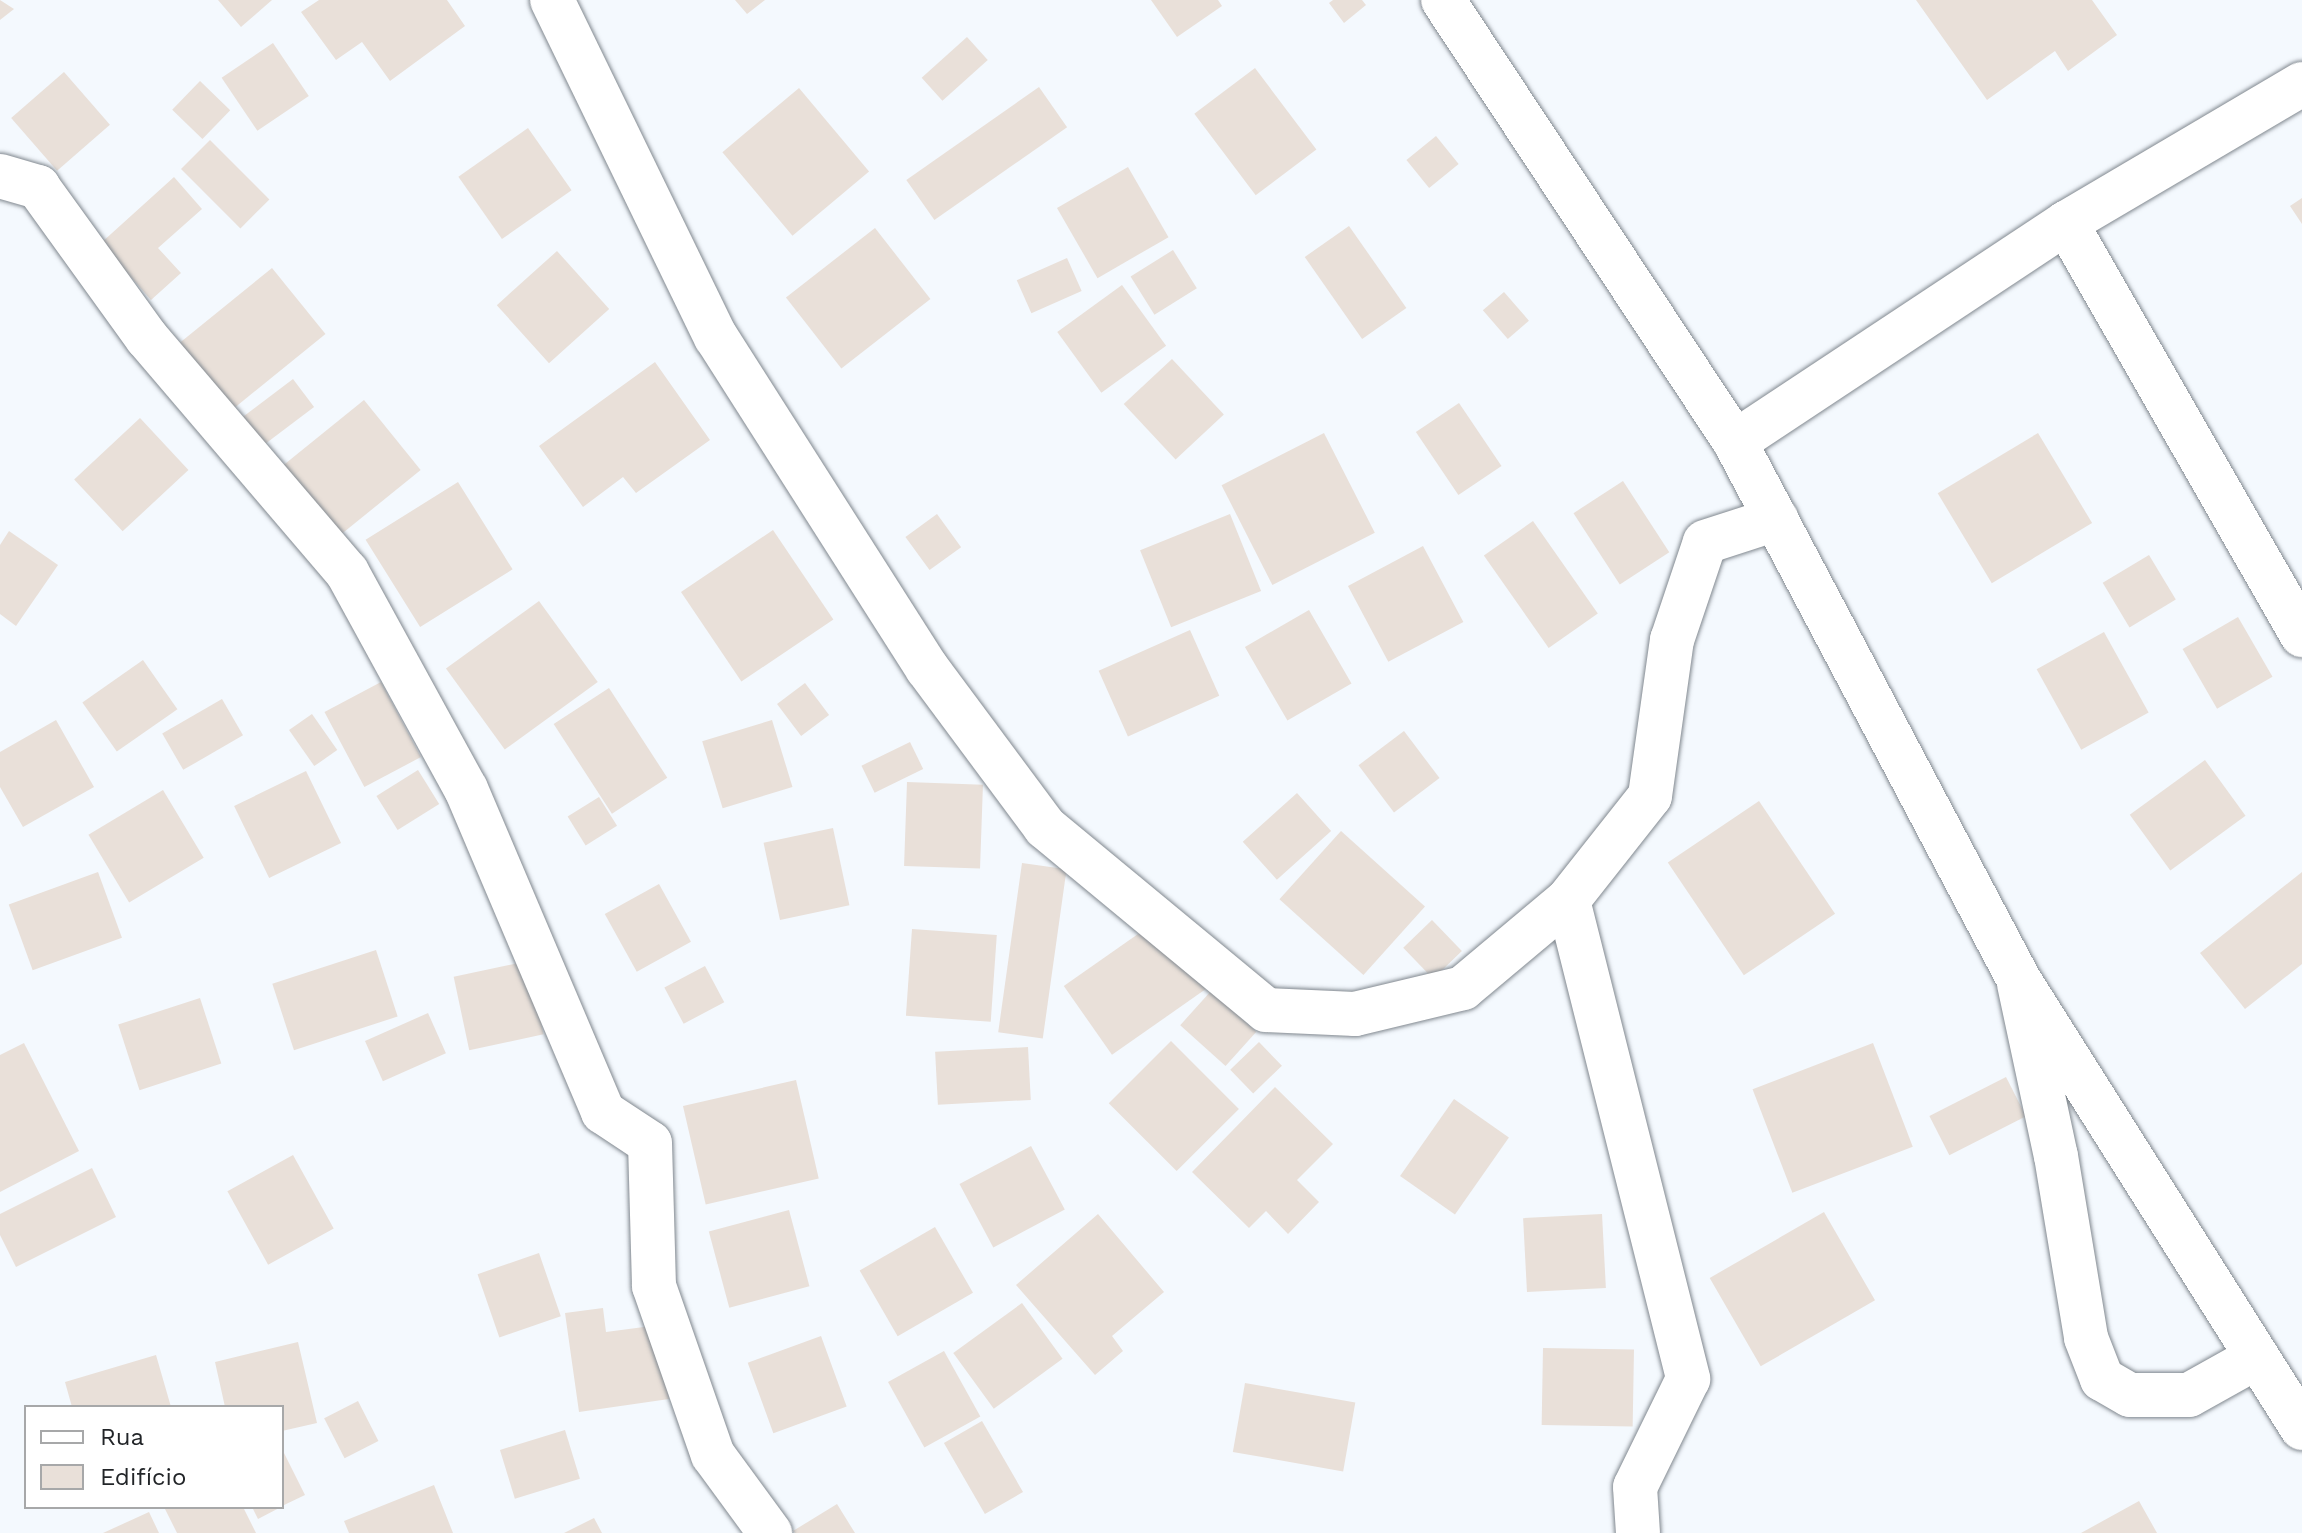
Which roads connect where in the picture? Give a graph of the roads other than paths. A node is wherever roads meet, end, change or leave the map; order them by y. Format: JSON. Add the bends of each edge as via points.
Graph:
{"nodes":[{"id":1,"x":552,"y":0,"type":"edge"},
{"id":2,"x":1443,"y":0,"type":"edge"},
{"id":3,"x":2302,"y":84,"type":"edge"},
{"id":4,"x":0,"y":176,"type":"edge"},
{"id":5,"x":2066,"y":223,"type":"junction"},
{"id":6,"x":1735,"y":442,"type":"junction"},
{"id":7,"x":1776,"y":519,"type":"junction"},
{"id":8,"x":2302,"y":635,"type":"edge"},
{"id":9,"x":1568,"y":900,"type":"junction"},
{"id":10,"x":2019,"y":980,"type":"junction"},
{"id":11,"x":2257,"y":1357,"type":"junction"},
{"id":12,"x":2302,"y":1428,"type":"edge"},
{"id":13,"x":770,"y":1533,"type":"edge"},
{"id":14,"x":1638,"y":1533,"type":"edge"}],
"edges":[{"from":1,"to":9,"type":"street","via":[[716,337],[927,668],[1045,827],[1266,1010],[1355,1014],[1463,988]]},
{"from":2,"to":6,"type":"street"},
{"from":3,"to":5,"type":"street"},
{"from":4,"to":13,"type":"street","via":[[38,187],[147,338],[347,572],[466,789],[603,1112],[650,1143],[654,1286],[713,1455]]},
{"from":5,"to":6,"type":"street"},
{"from":5,"to":8,"type":"street"},
{"from":6,"to":7,"type":"street"},
{"from":7,"to":9,"type":"street","via":[[1705,542],[1672,640],[1650,796]]},
{"from":7,"to":10,"type":"street"},
{"from":9,"to":14,"type":"street","via":[[1688,1379],[1635,1487]]},
{"from":10,"to":11,"type":"street"},
{"from":10,"to":11,"type":"street","via":[[2086,1338],[2102,1379],[2130,1395],[2189,1395]]},
{"from":11,"to":12,"type":"street"}]}
